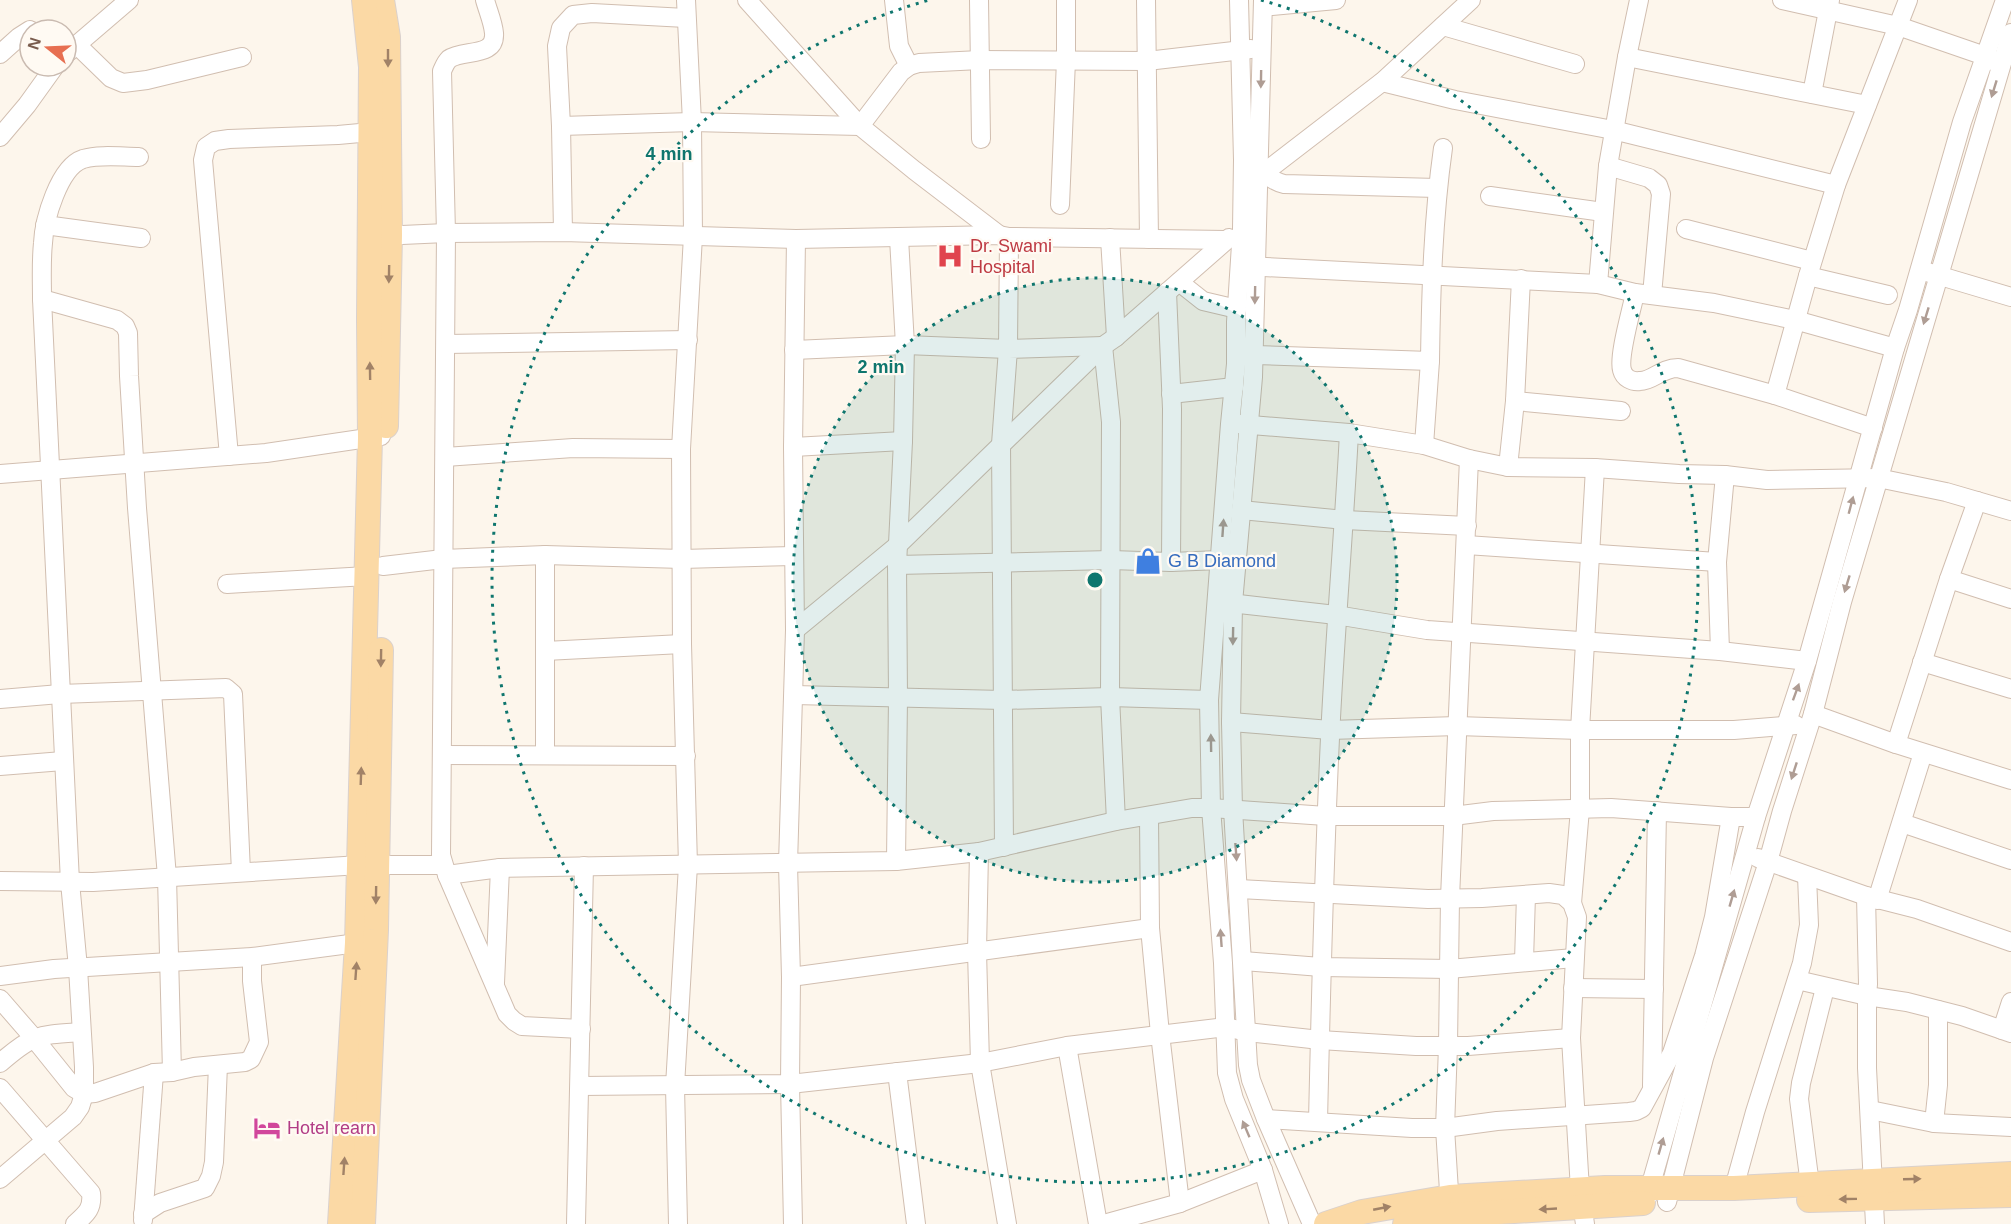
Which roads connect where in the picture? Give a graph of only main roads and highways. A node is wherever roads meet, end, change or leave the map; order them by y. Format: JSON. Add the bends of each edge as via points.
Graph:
{"nodes":[{"id":1,"x":364,"y":0,"type":"edge"},
{"id":2,"x":382,"y":0,"type":"edge"},
{"id":3,"x":380,"y":236,"type":"junction"},
{"id":4,"x":368,"y":865,"type":"junction"},
{"id":5,"x":2011,"y":1174,"type":"edge"},
{"id":6,"x":1874,"y":1189,"type":"junction"},
{"id":7,"x":2011,"y":1194,"type":"edge"},
{"id":8,"x":1658,"y":1195,"type":"junction"},
{"id":9,"x":1582,"y":1207,"type":"edge"},
{"id":10,"x":1450,"y":1212,"type":"edge"},
{"id":11,"x":340,"y":1224,"type":"edge"},
{"id":12,"x":363,"y":1224,"type":"edge"},
{"id":13,"x":1326,"y":1224,"type":"edge"},
{"id":14,"x":1405,"y":1224,"type":"edge"}],
"edges":[{"from":1,"to":3,"type":"main road"},
{"from":2,"to":3,"type":"main road","one_way":true,"via":[[388,37]]},
{"from":3,"to":4,"type":"main road"},
{"from":11,"to":4,"type":"main road","one_way":true,"via":[[357,943]]},
{"from":4,"to":12,"type":"main road","one_way":true,"via":[[376,930]]},
{"from":6,"to":5,"type":"main road","one_way":true},
{"from":6,"to":7,"type":"main road"},
{"from":6,"to":8,"type":"main road","one_way":true},
{"from":6,"to":8,"type":"main road","via":[[1810,1185]]},
{"from":8,"to":9,"type":"main road","via":[[1605,1188]]},
{"from":9,"to":10,"type":"main road"},
{"from":13,"to":10,"type":"main road","one_way":true,"via":[[1362,1212]]},
{"from":10,"to":14,"type":"main road"}]}
